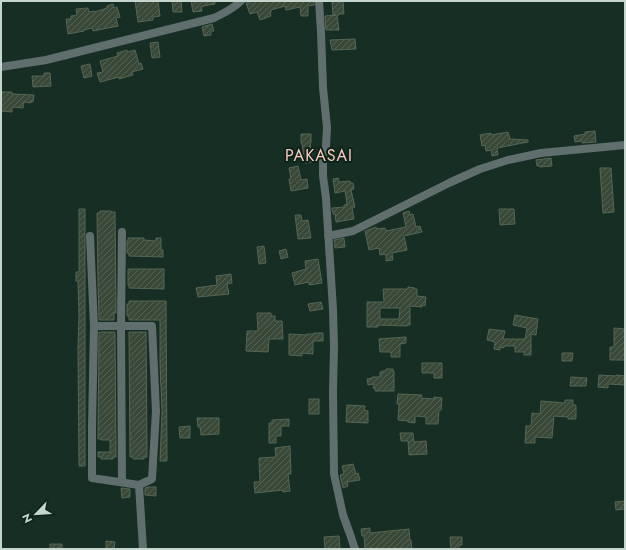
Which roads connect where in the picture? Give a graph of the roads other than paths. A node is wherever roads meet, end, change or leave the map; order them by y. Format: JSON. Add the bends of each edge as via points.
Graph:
{"nodes":[{"id":1,"x":241,"y":1,"type":"edge"},
{"id":2,"x":319,"y":1,"type":"edge"},
{"id":3,"x":1,"y":67,"type":"edge"},
{"id":4,"x":625,"y":145,"type":"edge"},
{"id":5,"x":122,"y":232,"type":"dead end"},
{"id":6,"x":90,"y":236,"type":"dead end"},
{"id":7,"x":328,"y":236,"type":"junction"},
{"id":8,"x":94,"y":326,"type":"junction"},
{"id":9,"x":121,"y":326,"type":"junction"},
{"id":10,"x":122,"y":482,"type":"junction"},
{"id":11,"x":139,"y":485,"type":"junction"},
{"id":12,"x":143,"y":549,"type":"edge"},
{"id":13,"x":355,"y":549,"type":"edge"}],
"edges":[{"from":1,"to":3,"type":"street","via":[[214,18],[46,60]]},
{"from":2,"to":7,"type":"street","via":[[327,127],[323,168]]},
{"from":4,"to":7,"type":"street","via":[[508,160],[451,182],[353,231]]},
{"from":5,"to":9,"type":"street"},
{"from":6,"to":8,"type":"street"},
{"from":7,"to":13,"type":"street","via":[[334,346],[334,474],[342,515]]},
{"from":8,"to":9,"type":"street"},
{"from":8,"to":10,"type":"street","via":[[92,478]]},
{"from":9,"to":10,"type":"street"},
{"from":9,"to":11,"type":"street","via":[[152,326],[156,411],[152,479]]},
{"from":10,"to":11,"type":"street"},
{"from":11,"to":12,"type":"street"}]}
